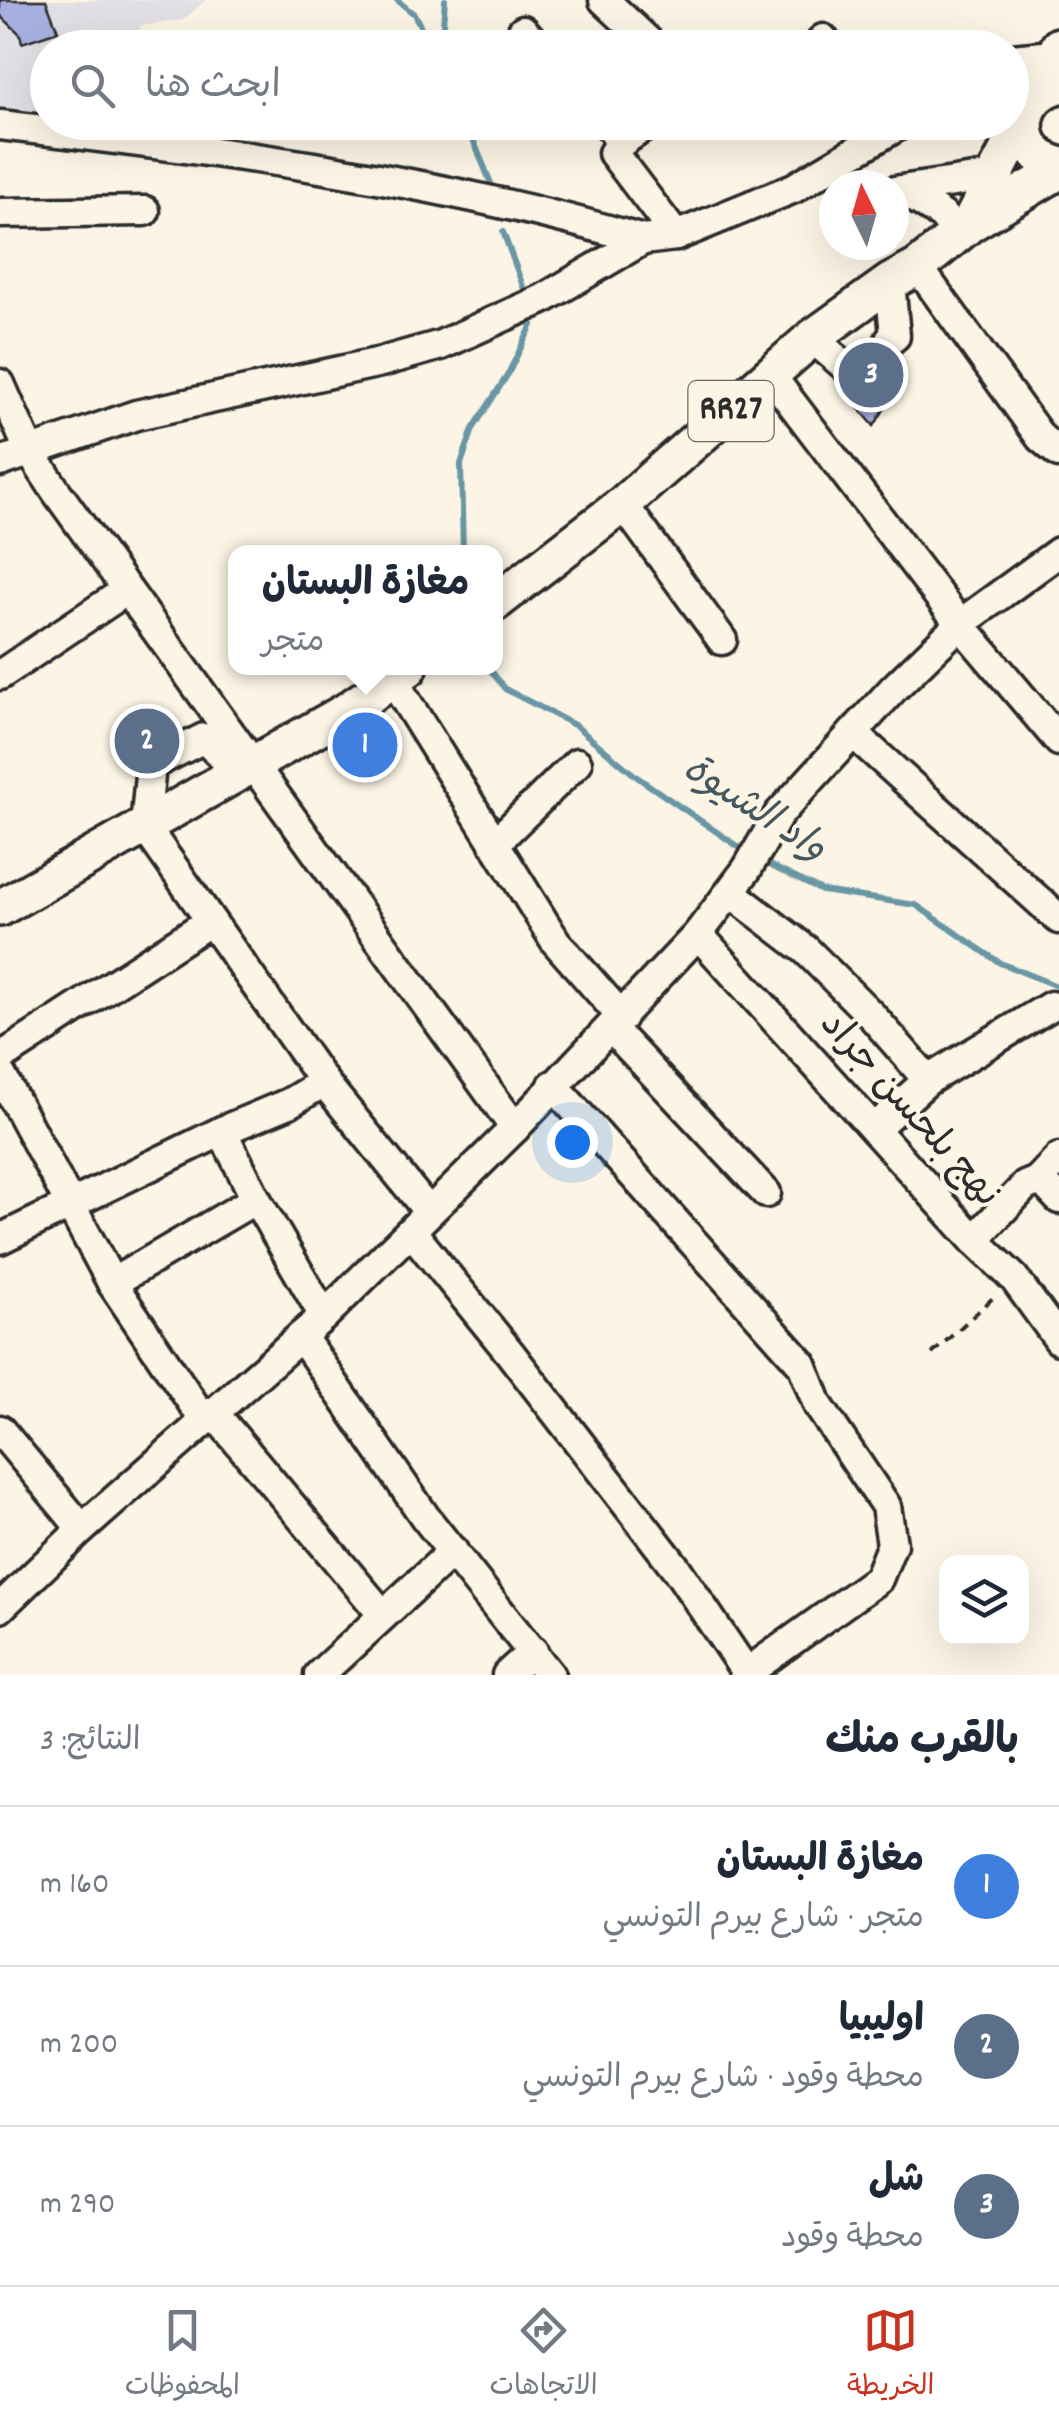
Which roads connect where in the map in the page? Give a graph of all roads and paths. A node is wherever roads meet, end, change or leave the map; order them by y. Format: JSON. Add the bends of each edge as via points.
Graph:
{"nodes":[{"id":1,"x":604,"y":0,"type":"edge"},
{"id":2,"x":636,"y":30,"type":"edge"},
{"id":3,"x":1046,"y":80,"type":"edge"},
{"id":4,"x":1029,"y":111,"type":"edge"},
{"id":5,"x":1029,"y":118,"type":"edge"},
{"id":6,"x":0,"y":124,"type":"edge"},
{"id":7,"x":30,"y":128,"type":"edge"},
{"id":8,"x":130,"y":140,"type":"edge"},
{"id":9,"x":614,"y":140,"type":"edge"},
{"id":10,"x":871,"y":140,"type":"edge"},
{"id":11,"x":1014,"y":140,"type":"edge"},
{"id":12,"x":1029,"y":140,"type":"edge"},
{"id":13,"x":1059,"y":168,"type":"edge"},
{"id":14,"x":994,"y":176,"type":"junction"},
{"id":15,"x":794,"y":188,"type":"junction"},
{"id":16,"x":909,"y":189,"type":"edge"},
{"id":17,"x":819,"y":190,"type":"edge"},
{"id":18,"x":909,"y":196,"type":"edge"},
{"id":19,"x":145,"y":212,"type":"dead end"},
{"id":20,"x":0,"y":213,"type":"edge"},
{"id":21,"x":964,"y":229,"type":"junction"},
{"id":22,"x":676,"y":236,"type":"junction"},
{"id":23,"x":643,"y":240,"type":"junction"},
{"id":24,"x":904,"y":275,"type":"junction"},
{"id":25,"x":812,"y":338,"type":"junction"},
{"id":26,"x":890,"y":340,"type":"tunnel mouth"},
{"id":27,"x":857,"y":366,"type":"dead end"},
{"id":28,"x":771,"y":376,"type":"junction"},
{"id":29,"x":0,"y":384,"type":"edge"},
{"id":30,"x":1053,"y":438,"type":"edge"},
{"id":31,"x":29,"y":450,"type":"junction"},
{"id":32,"x":0,"y":462,"type":"edge"},
{"id":33,"x":623,"y":504,"type":"junction"},
{"id":34,"x":1059,"y":552,"type":"edge"},
{"id":35,"x":127,"y":590,"type":"junction"},
{"id":36,"x":503,"y":597,"type":"edge"},
{"id":37,"x":960,"y":624,"type":"junction"},
{"id":38,"x":722,"y":640,"type":"dead end"},
{"id":39,"x":0,"y":675,"type":"edge"},
{"id":40,"x":400,"y":675,"type":"edge"},
{"id":41,"x":402,"y":675,"type":"edge"},
{"id":42,"x":853,"y":733,"type":"junction"},
{"id":43,"x":1059,"y":741,"type":"edge"},
{"id":44,"x":577,"y":763,"type":"dead end"},
{"id":45,"x":245,"y":770,"type":"junction"},
{"id":46,"x":145,"y":828,"type":"junction"},
{"id":47,"x":494,"y":844,"type":"junction"},
{"id":48,"x":730,"y":892,"type":"junction"},
{"id":49,"x":0,"y":908,"type":"edge"},
{"id":50,"x":1059,"y":919,"type":"edge"},
{"id":51,"x":210,"y":922,"type":"junction"},
{"id":52,"x":698,"y":934,"type":"junction"},
{"id":53,"x":1051,"y":1006,"type":"dead end"},
{"id":54,"x":616,"y":1022,"type":"junction"},
{"id":55,"x":0,"y":1058,"type":"edge"},
{"id":56,"x":0,"y":1073,"type":"edge"},
{"id":57,"x":928,"y":1080,"type":"junction"},
{"id":58,"x":324,"y":1082,"type":"junction"},
{"id":59,"x":553,"y":1085,"type":"junction"},
{"id":60,"x":514,"y":1128,"type":"junction"},
{"id":61,"x":874,"y":1128,"type":"junction"},
{"id":62,"x":222,"y":1131,"type":"junction"},
{"id":63,"x":1059,"y":1158,"type":"edge"},
{"id":64,"x":1036,"y":1180,"type":"junction"},
{"id":65,"x":766,"y":1194,"type":"dead end"},
{"id":66,"x":256,"y":1199,"type":"junction"},
{"id":67,"x":1059,"y":1199,"type":"edge"},
{"id":68,"x":70,"y":1204,"type":"junction"},
{"id":69,"x":420,"y":1222,"type":"junction"},
{"id":70,"x":0,"y":1239,"type":"edge"},
{"id":71,"x":974,"y":1240,"type":"junction"},
{"id":72,"x":1014,"y":1278,"type":"junction"},
{"id":73,"x":112,"y":1282,"type":"junction"},
{"id":74,"x":324,"y":1316,"type":"junction"},
{"id":75,"x":300,"y":1336,"type":"junction"},
{"id":76,"x":1059,"y":1340,"type":"edge"},
{"id":77,"x":932,"y":1354,"type":"dead end"},
{"id":78,"x":208,"y":1416,"type":"junction"},
{"id":79,"x":0,"y":1430,"type":"edge"},
{"id":80,"x":82,"y":1529,"type":"junction"},
{"id":81,"x":453,"y":1550,"type":"junction"},
{"id":82,"x":0,"y":1608,"type":"edge"},
{"id":83,"x":383,"y":1615,"type":"junction"},
{"id":84,"x":532,"y":1651,"type":"junction"},
{"id":85,"x":323,"y":1674,"type":"edge"},
{"id":86,"x":746,"y":1674,"type":"edge"},
{"id":87,"x":507,"y":1675,"type":"edge"},
{"id":88,"x":550,"y":1675,"type":"edge"}],
"edges":[{"from":1,"to":2,"type":"street"},
{"from":3,"to":4,"type":"main road","number":"RR27"},
{"from":3,"to":5,"type":"main road","number":"RR27"},
{"from":6,"to":7,"type":"street"},
{"from":8,"to":23,"type":"street","via":[[376,178]]},
{"from":9,"to":22,"type":"street","via":[[614,156]]},
{"from":10,"to":15,"type":"street"},
{"from":11,"to":14,"type":"main road","number":"RR27"},
{"from":12,"to":13,"type":"main road","number":"RR27","via":[[1034,152]]},
{"from":13,"to":21,"type":"main road","number":"RR27"},
{"from":14,"to":16,"type":"street"},
{"from":14,"to":21,"type":"main road","number":"RR27"},
{"from":15,"to":17,"type":"street"},
{"from":15,"to":22,"type":"street"},
{"from":18,"to":21,"type":"street"},
{"from":19,"to":20,"type":"street"},
{"from":21,"to":24,"type":"main road","number":"RR27"},
{"from":22,"to":23,"type":"street"},
{"from":23,"to":31,"type":"street","via":[[543,299],[442,345],[136,415]]},
{"from":24,"to":25,"type":"main road","number":"RR27"},
{"from":24,"to":26,"type":"street"},
{"from":24,"to":30,"type":"street"},
{"from":25,"to":27,"type":"street","via":[[851,371]]},
{"from":25,"to":28,"type":"main road","number":"RR27"},
{"from":28,"to":33,"type":"main road","number":"RR27"},
{"from":28,"to":37,"type":"street"},
{"from":29,"to":31,"type":"street"},
{"from":31,"to":32,"type":"street"},
{"from":31,"to":35,"type":"street"},
{"from":33,"to":36,"type":"main road","number":"RR27"},
{"from":33,"to":38,"type":"street"},
{"from":34,"to":37,"type":"street"},
{"from":35,"to":39,"type":"street"},
{"from":35,"to":45,"type":"street"},
{"from":37,"to":42,"type":"street"},
{"from":37,"to":43,"type":"street"},
{"from":40,"to":45,"type":"main road"},
{"from":41,"to":47,"type":"street"},
{"from":42,"to":48,"type":"street","via":[[779,814]]},
{"from":42,"to":50,"type":"street"},
{"from":44,"to":47,"type":"street"},
{"from":45,"to":46,"type":"main road"},
{"from":45,"to":46,"type":"street","via":[[204,738],[151,765]]},
{"from":45,"to":60,"type":"street"},
{"from":46,"to":49,"type":"main road"},
{"from":46,"to":51,"type":"street"},
{"from":47,"to":54,"type":"street"},
{"from":48,"to":52,"type":"street"},
{"from":48,"to":57,"type":"street","via":[[806,950]]},
{"from":51,"to":55,"type":"street"},
{"from":51,"to":58,"type":"street"},
{"from":52,"to":54,"type":"street"},
{"from":52,"to":61,"type":"street","name":"نهج بلحسن جراد"},
{"from":53,"to":57,"type":"street"},
{"from":54,"to":59,"type":"street"},
{"from":54,"to":65,"type":"street"},
{"from":56,"to":68,"type":"street"},
{"from":57,"to":61,"type":"street"},
{"from":58,"to":62,"type":"street"},
{"from":58,"to":69,"type":"street"},
{"from":59,"to":60,"type":"street"},
{"from":59,"to":86,"type":"street","via":[[802,1364],[818,1406],[886,1506],[892,1544],[878,1579]]},
{"from":60,"to":69,"type":"street"},
{"from":61,"to":71,"type":"street","name":"نهج بلحسن جراد"},
{"from":62,"to":66,"type":"street"},
{"from":62,"to":68,"type":"street"},
{"from":63,"to":64,"type":"street"},
{"from":64,"to":67,"type":"street"},
{"from":64,"to":71,"type":"street"},
{"from":66,"to":73,"type":"street"},
{"from":66,"to":74,"type":"street"},
{"from":68,"to":70,"type":"street"},
{"from":68,"to":73,"type":"street"},
{"from":69,"to":74,"type":"street"},
{"from":69,"to":86,"type":"street","via":[[510,1353],[676,1568]]},
{"from":71,"to":72,"type":"street","name":"نهج بلحسن جراد"},
{"from":72,"to":76,"type":"street","name":"نهج بلحسن جراد"},
{"from":72,"to":77,"type":"path"},
{"from":73,"to":78,"type":"street"},
{"from":74,"to":75,"type":"street"},
{"from":75,"to":78,"type":"street"},
{"from":75,"to":81,"type":"street"},
{"from":78,"to":80,"type":"street"},
{"from":78,"to":83,"type":"street"},
{"from":79,"to":80,"type":"street"},
{"from":80,"to":82,"type":"street"},
{"from":81,"to":83,"type":"street"},
{"from":81,"to":84,"type":"street"},
{"from":83,"to":85,"type":"street"},
{"from":84,"to":87,"type":"street"},
{"from":84,"to":88,"type":"street"}]}
